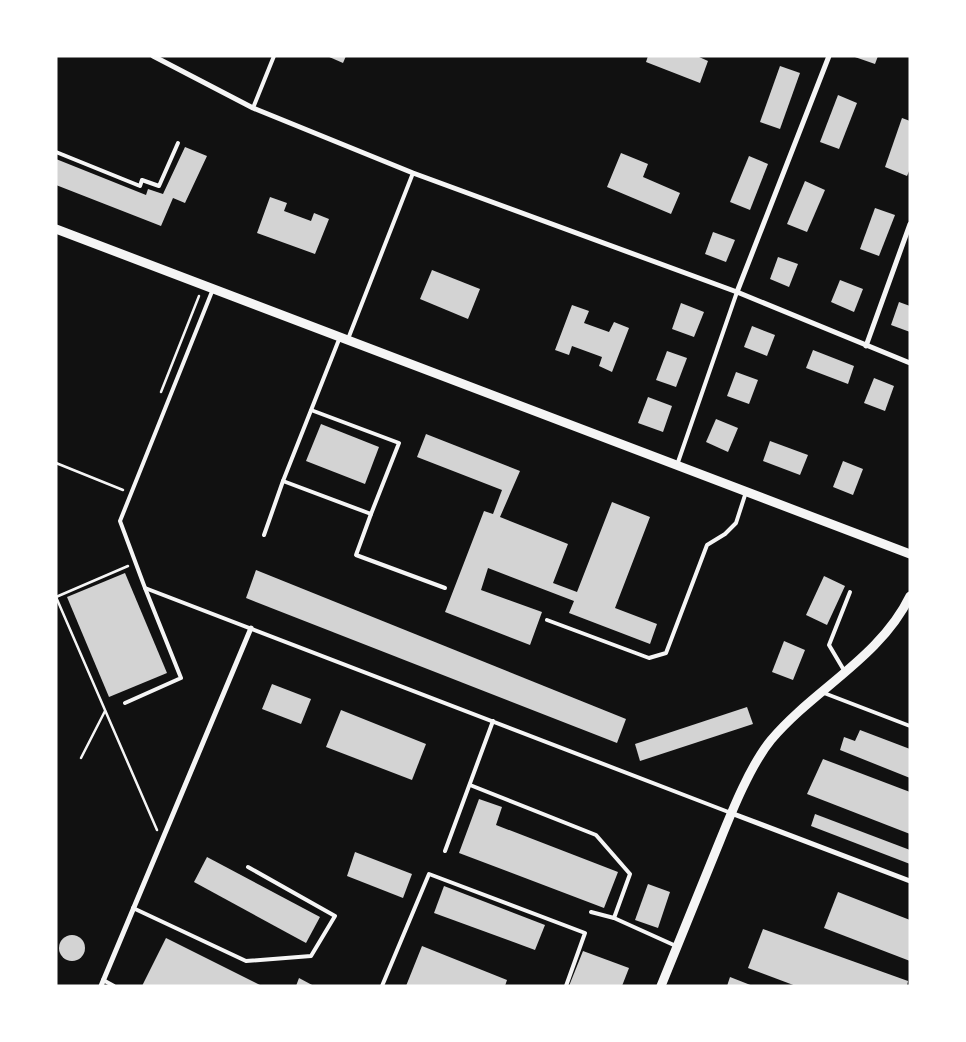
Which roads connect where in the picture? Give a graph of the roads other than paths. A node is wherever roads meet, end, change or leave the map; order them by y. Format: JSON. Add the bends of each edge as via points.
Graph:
{"nodes":[{"id":1,"x":153,"y":56,"type":"edge"},
{"id":2,"x":274,"y":56,"type":"edge"},
{"id":3,"x":829,"y":56,"type":"edge"},
{"id":4,"x":253,"y":108,"type":"junction"},
{"id":5,"x":178,"y":143,"type":"dead end"},
{"id":6,"x":56,"y":152,"type":"edge"},
{"id":7,"x":413,"y":173,"type":"junction"},
{"id":8,"x":910,"y":224,"type":"edge"},
{"id":9,"x":56,"y":229,"type":"edge"},
{"id":10,"x":213,"y":289,"type":"junction"},
{"id":11,"x":737,"y":292,"type":"junction"},
{"id":12,"x":343,"y":339,"type":"junction"},
{"id":13,"x":866,"y":346,"type":"junction"},
{"id":14,"x":910,"y":363,"type":"edge"},
{"id":15,"x":311,"y":410,"type":"junction"},
{"id":16,"x":677,"y":466,"type":"junction"},
{"id":17,"x":283,"y":481,"type":"junction"},
{"id":18,"x":746,"y":492,"type":"junction"},
{"id":19,"x":371,"y":514,"type":"junction"},
{"id":20,"x":264,"y":535,"type":"dead end"},
{"id":21,"x":910,"y":554,"type":"edge"},
{"id":22,"x":145,"y":588,"type":"junction"},
{"id":23,"x":445,"y":588,"type":"dead end"},
{"id":24,"x":850,"y":592,"type":"dead end"},
{"id":25,"x":910,"y":596,"type":"edge"},
{"id":26,"x":547,"y":620,"type":"dead end"},
{"id":27,"x":251,"y":628,"type":"junction"},
{"id":28,"x":846,"y":672,"type":"junction"},
{"id":29,"x":822,"y":692,"type":"junction"},
{"id":30,"x":125,"y":703,"type":"dead end"},
{"id":31,"x":493,"y":721,"type":"junction"},
{"id":32,"x":910,"y":726,"type":"edge"},
{"id":33,"x":470,"y":785,"type":"junction"},
{"id":34,"x":731,"y":813,"type":"junction"},
{"id":35,"x":445,"y":851,"type":"dead end"},
{"id":36,"x":248,"y":866,"type":"dead end"},
{"id":37,"x":910,"y":881,"type":"edge"},
{"id":38,"x":133,"y":908,"type":"junction"},
{"id":39,"x":591,"y":912,"type":"dead end"},
{"id":40,"x":614,"y":918,"type":"junction"},
{"id":41,"x":677,"y":946,"type":"junction"},
{"id":42,"x":102,"y":983,"type":"edge"},
{"id":43,"x":114,"y":986,"type":"edge"},
{"id":44,"x":382,"y":986,"type":"edge"},
{"id":45,"x":566,"y":986,"type":"edge"},
{"id":46,"x":661,"y":986,"type":"edge"}],
"edges":[{"from":1,"to":4,"type":"street"},
{"from":2,"to":4,"type":"lane"},
{"from":3,"to":11,"type":"street"},
{"from":4,"to":7,"type":"street"},
{"from":5,"to":6,"type":"lane","via":[[159,186],[142,180],[140,186]]},
{"from":7,"to":11,"type":"street"},
{"from":7,"to":12,"type":"lane"},
{"from":8,"to":13,"type":"street"},
{"from":9,"to":10,"type":"street"},
{"from":10,"to":12,"type":"street"},
{"from":10,"to":22,"type":"lane","via":[[120,521]]},
{"from":11,"to":13,"type":"street"},
{"from":11,"to":16,"type":"lane"},
{"from":12,"to":15,"type":"lane"},
{"from":12,"to":16,"type":"street"},
{"from":13,"to":14,"type":"street"},
{"from":15,"to":17,"type":"lane"},
{"from":15,"to":19,"type":"lane","via":[[399,443]]},
{"from":16,"to":18,"type":"street"},
{"from":17,"to":19,"type":"lane"},
{"from":17,"to":20,"type":"lane"},
{"from":18,"to":21,"type":"street"},
{"from":18,"to":26,"type":"lane","via":[[736,522],[725,534],[707,545],[666,653],[649,658]]},
{"from":19,"to":23,"type":"lane","via":[[356,555]]},
{"from":22,"to":27,"type":"lane"},
{"from":22,"to":30,"type":"lane","via":[[181,678]]},
{"from":24,"to":28,"type":"lane","via":[[829,645]]},
{"from":25,"to":28,"type":"street","via":[[884,636]]},
{"from":27,"to":31,"type":"lane"},
{"from":27,"to":38,"type":"street"},
{"from":28,"to":29,"type":"street"},
{"from":29,"to":32,"type":"lane"},
{"from":29,"to":34,"type":"street","via":[[770,741]]},
{"from":31,"to":33,"type":"lane"},
{"from":31,"to":34,"type":"lane"},
{"from":33,"to":35,"type":"lane"},
{"from":33,"to":40,"type":"lane","via":[[596,834],[630,874]]},
{"from":34,"to":37,"type":"street"},
{"from":34,"to":41,"type":"street"},
{"from":36,"to":38,"type":"lane","via":[[335,916],[311,956],[246,961]]},
{"from":38,"to":42,"type":"street"},
{"from":39,"to":40,"type":"lane"},
{"from":40,"to":41,"type":"lane"},
{"from":41,"to":46,"type":"street"},
{"from":42,"to":43,"type":"lane"},
{"from":44,"to":45,"type":"lane","via":[[429,874],[585,932]]}]}
